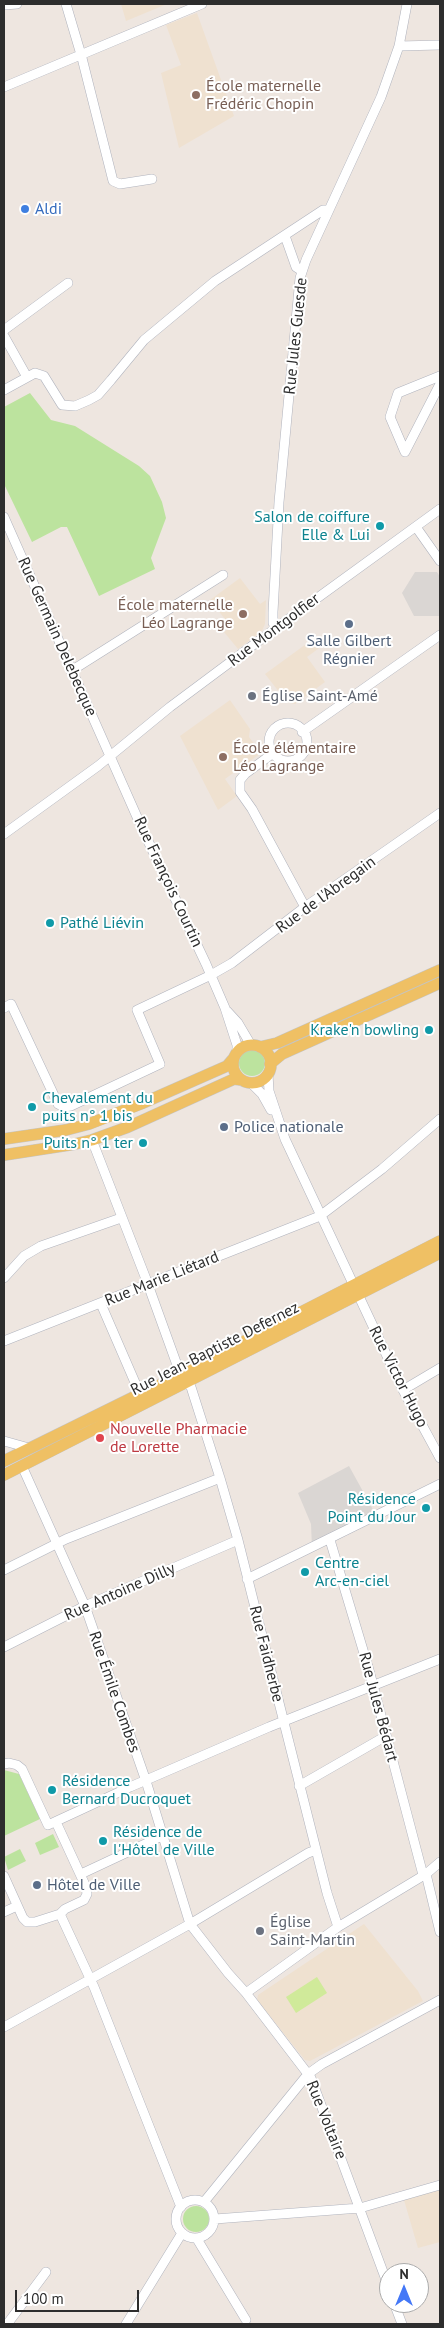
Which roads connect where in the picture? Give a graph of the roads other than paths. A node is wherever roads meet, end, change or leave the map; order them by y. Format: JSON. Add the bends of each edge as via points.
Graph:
{"nodes":[{"id":1,"x":17,"y":4,"type":"edge"},
{"id":2,"x":66,"y":4,"type":"edge"},
{"id":3,"x":202,"y":4,"type":"edge"},
{"id":4,"x":407,"y":4,"type":"edge"},
{"id":5,"x":4,"y":5,"type":"edge"},
{"id":6,"x":440,"y":45,"type":"edge"},
{"id":7,"x":399,"y":46,"type":"junction"},
{"id":8,"x":80,"y":55,"type":"junction"},
{"id":9,"x":4,"y":87,"type":"edge"},
{"id":10,"x":152,"y":179,"type":"dead end"},
{"id":11,"x":329,"y":210,"type":"junction"},
{"id":12,"x":285,"y":236,"type":"junction"},
{"id":13,"x":302,"y":270,"type":"junction"},
{"id":14,"x":68,"y":284,"type":"dead end"},
{"id":15,"x":4,"y":330,"type":"edge"},
{"id":16,"x":4,"y":336,"type":"edge"},
{"id":17,"x":27,"y":376,"type":"junction"},
{"id":18,"x":440,"y":376,"type":"edge"},
{"id":19,"x":440,"y":384,"type":"edge"},
{"id":20,"x":4,"y":390,"type":"edge"},
{"id":21,"x":440,"y":509,"type":"edge"},
{"id":22,"x":4,"y":517,"type":"edge"},
{"id":23,"x":416,"y":527,"type":"junction"},
{"id":24,"x":6,"y":529,"type":"edge"},
{"id":25,"x":440,"y":561,"type":"edge"},
{"id":26,"x":223,"y":575,"type":"dead end"},
{"id":27,"x":276,"y":628,"type":"junction"},
{"id":28,"x":440,"y":635,"type":"edge"},
{"id":29,"x":71,"y":671,"type":"junction"},
{"id":30,"x":302,"y":732,"type":"junction"},
{"id":31,"x":272,"y":754,"type":"junction"},
{"id":32,"x":110,"y":756,"type":"junction"},
{"id":33,"x":440,"y":813,"type":"edge"},
{"id":34,"x":4,"y":833,"type":"edge"},
{"id":35,"x":305,"y":907,"type":"junction"},
{"id":36,"x":440,"y":970,"type":"edge"},
{"id":37,"x":211,"y":975,"type":"junction"},
{"id":38,"x":440,"y":983,"type":"edge"},
{"id":39,"x":4,"y":1008,"type":"edge"},
{"id":40,"x":225,"y":1008,"type":"junction"},
{"id":41,"x":256,"y":1046,"type":"junction"},
{"id":42,"x":235,"y":1055,"type":"junction"},
{"id":43,"x":269,"y":1069,"type":"junction"},
{"id":44,"x":246,"y":1082,"type":"junction"},
{"id":45,"x":440,"y":1119,"type":"edge"},
{"id":46,"x":280,"y":1127,"type":"junction"},
{"id":47,"x":4,"y":1139,"type":"edge"},
{"id":48,"x":92,"y":1140,"type":"junction"},
{"id":49,"x":4,"y":1155,"type":"edge"},
{"id":50,"x":320,"y":1216,"type":"junction"},
{"id":51,"x":121,"y":1218,"type":"junction"},
{"id":52,"x":440,"y":1241,"type":"edge"},
{"id":53,"x":440,"y":1253,"type":"edge"},
{"id":54,"x":4,"y":1278,"type":"edge"},
{"id":55,"x":148,"y":1284,"type":"junction"},
{"id":56,"x":355,"y":1290,"type":"junction"},
{"id":57,"x":101,"y":1304,"type":"junction"},
{"id":58,"x":4,"y":1341,"type":"edge"},
{"id":59,"x":440,"y":1368,"type":"edge"},
{"id":60,"x":184,"y":1379,"type":"junction"},
{"id":61,"x":403,"y":1390,"type":"junction"},
{"id":62,"x":140,"y":1394,"type":"junction"},
{"id":63,"x":4,"y":1441,"type":"edge"},
{"id":64,"x":29,"y":1448,"type":"junction"},
{"id":65,"x":437,"y":1448,"type":"edge"},
{"id":66,"x":440,"y":1458,"type":"edge"},
{"id":67,"x":4,"y":1461,"type":"edge"},
{"id":68,"x":22,"y":1466,"type":"junction"},
{"id":69,"x":4,"y":1475,"type":"edge"},
{"id":70,"x":220,"y":1478,"type":"junction"},
{"id":71,"x":440,"y":1484,"type":"edge"},
{"id":72,"x":238,"y":1540,"type":"junction"},
{"id":73,"x":330,"y":1540,"type":"junction"},
{"id":74,"x":57,"y":1543,"type":"junction"},
{"id":75,"x":4,"y":1570,"type":"edge"},
{"id":76,"x":247,"y":1579,"type":"junction"},
{"id":77,"x":84,"y":1606,"type":"junction"},
{"id":78,"x":4,"y":1647,"type":"edge"},
{"id":79,"x":440,"y":1659,"type":"edge"},
{"id":80,"x":373,"y":1686,"type":"junction"},
{"id":81,"x":283,"y":1722,"type":"junction"},
{"id":82,"x":386,"y":1736,"type":"junction"},
{"id":83,"x":4,"y":1764,"type":"edge"},
{"id":84,"x":146,"y":1781,"type":"junction"},
{"id":85,"x":300,"y":1786,"type":"junction"},
{"id":86,"x":52,"y":1824,"type":"junction"},
{"id":87,"x":162,"y":1836,"type":"junction"},
{"id":88,"x":316,"y":1850,"type":"junction"},
{"id":89,"x":440,"y":1862,"type":"edge"},
{"id":90,"x":81,"y":1874,"type":"junction"},
{"id":91,"x":424,"y":1874,"type":"junction"},
{"id":92,"x":4,"y":1876,"type":"edge"},
{"id":93,"x":18,"y":1906,"type":"junction"},
{"id":94,"x":4,"y":1912,"type":"edge"},
{"id":95,"x":60,"y":1914,"type":"junction"},
{"id":96,"x":190,"y":1924,"type":"junction"},
{"id":97,"x":338,"y":1927,"type":"junction"},
{"id":98,"x":440,"y":1932,"type":"edge"},
{"id":99,"x":89,"y":1979,"type":"junction"},
{"id":100,"x":246,"y":1993,"type":"junction"},
{"id":101,"x":440,"y":2000,"type":"edge"},
{"id":102,"x":4,"y":2027,"type":"edge"},
{"id":103,"x":308,"y":2074,"type":"junction"},
{"id":104,"x":440,"y":2185,"type":"edge"},
{"id":105,"x":204,"y":2202,"type":"junction"},
{"id":106,"x":180,"y":2207,"type":"junction"},
{"id":107,"x":360,"y":2208,"type":"junction"},
{"id":108,"x":215,"y":2219,"type":"junction"},
{"id":109,"x":182,"y":2233,"type":"junction"},
{"id":110,"x":197,"y":2239,"type":"junction"},
{"id":111,"x":380,"y":2263,"type":"edge"},
{"id":112,"x":46,"y":2272,"type":"dead end"},
{"id":113,"x":246,"y":2320,"type":"dead end"},
{"id":114,"x":7,"y":2321,"type":"edge"},
{"id":115,"x":126,"y":2324,"type":"edge"}],
"edges":[{"from":1,"to":5,"type":"street"},
{"from":2,"to":8,"type":"street"},
{"from":3,"to":8,"type":"street"},
{"from":4,"to":7,"type":"street","name":"Rue Jules Guesde"},
{"from":6,"to":7,"type":"street"},
{"from":7,"to":11,"type":"street","name":"Rue Jules Guesde","via":[[381,97]]},
{"from":8,"to":9,"type":"street"},
{"from":8,"to":10,"type":"street","via":[[113,181],[120,184]]},
{"from":11,"to":12,"type":"street","via":[[323,210]]},
{"from":11,"to":13,"type":"street","name":"Rue Jules Guesde"},
{"from":12,"to":13,"type":"street","via":[[296,267]]},
{"from":12,"to":17,"type":"street","via":[[236,265],[196,295],[144,340],[98,395],[66,407],[44,376],[35,373]]},
{"from":13,"to":27,"type":"street","name":"Rue Jules Guesde","via":[[279,502],[273,617]]},
{"from":14,"to":15,"type":"street"},
{"from":16,"to":17,"type":"street"},
{"from":17,"to":20,"type":"street"},
{"from":18,"to":19,"type":"street","via":[[398,393],[390,418],[405,452]]},
{"from":21,"to":23,"type":"street","name":"Rue Montgolfier"},
{"from":22,"to":24,"type":"street","name":"Rue Germain Delebecque"},
{"from":23,"to":25,"type":"street"},
{"from":23,"to":27,"type":"street","name":"Rue Montgolfier"},
{"from":24,"to":29,"type":"street","name":"Rue Germain Delebecque"},
{"from":26,"to":29,"type":"street"},
{"from":27,"to":32,"type":"street","name":"Rue Montgolfier"},
{"from":28,"to":30,"type":"street"},
{"from":29,"to":32,"type":"street","name":"Rue Germain Delebecque"},
{"from":30,"to":31,"type":"street","via":[[292,723],[277,726],[269,739]]},
{"from":30,"to":31,"type":"street","via":[[308,741],[306,751],[299,758],[289,762]]},
{"from":31,"to":35,"type":"street","via":[[245,774],[240,780],[240,792]]},
{"from":32,"to":34,"type":"street","name":"Rue Montgolfier"},
{"from":32,"to":37,"type":"street","name":"Rue François Courtin"},
{"from":33,"to":35,"type":"street","name":"Rue de l'Abregain"},
{"from":35,"to":37,"type":"street","name":"Rue de l'Abregain","via":[[232,963]]},
{"from":36,"to":41,"type":"main road","via":[[277,1043]]},
{"from":37,"to":39,"type":"street","name":"Rue de l'Abregain","via":[[137,1010],[160,1064],[64,1107],[58,1104],[11,1004]]},
{"from":37,"to":40,"type":"street","name":"Rue François Courtin"},
{"from":38,"to":43,"type":"main road","via":[[282,1054]]},
{"from":40,"to":41,"type":"street","via":[[238,1023],[247,1042]]},
{"from":40,"to":42,"type":"street","via":[[236,1040]]},
{"from":41,"to":42,"type":"main road"},
{"from":41,"to":43,"type":"main road","via":[[266,1051]]},
{"from":42,"to":44,"type":"main road","via":[[234,1071]]},
{"from":42,"to":47,"type":"main road","via":[[227,1066],[89,1124]]},
{"from":43,"to":44,"type":"main road","via":[[261,1080]]},
{"from":43,"to":46,"type":"street","via":[[269,1091]]},
{"from":44,"to":46,"type":"street","via":[[262,1094]]},
{"from":44,"to":48,"type":"main road","via":[[234,1079]]},
{"from":45,"to":50,"type":"street","name":"Rue Marie Liétard"},
{"from":46,"to":50,"type":"street"},
{"from":48,"to":49,"type":"main road"},
{"from":48,"to":51,"type":"street","name":"Rue Faidherbe"},
{"from":50,"to":55,"type":"street","name":"Rue Marie Liétard"},
{"from":50,"to":56,"type":"street"},
{"from":51,"to":54,"type":"street","via":[[41,1246],[24,1256]]},
{"from":51,"to":55,"type":"street","name":"Rue Faidherbe"},
{"from":52,"to":56,"type":"main road","name":"Rue Jean-Baptiste Defernez"},
{"from":53,"to":56,"type":"main road","name":"Rue Jean-Baptiste Defernez"},
{"from":55,"to":57,"type":"street","name":"Rue Marie Liétard"},
{"from":55,"to":60,"type":"street","name":"Rue Faidherbe"},
{"from":56,"to":60,"type":"main road","name":"Rue Jean-Baptiste Defernez"},
{"from":56,"to":61,"type":"street","name":"Rue Victor Hugo"},
{"from":57,"to":58,"type":"street","name":"Rue Marie Liétard"},
{"from":57,"to":62,"type":"street"},
{"from":59,"to":61,"type":"street"},
{"from":60,"to":62,"type":"main road","name":"Rue Jean-Baptiste Defernez"},
{"from":60,"to":68,"type":"main road","name":"Rue Jean-Baptiste Defernez"},
{"from":60,"to":70,"type":"street","name":"Rue Faidherbe"},
{"from":61,"to":65,"type":"street","name":"Rue Victor Hugo"},
{"from":62,"to":64,"type":"main road","name":"Rue Jean-Baptiste Defernez"},
{"from":63,"to":64,"type":"street"},
{"from":64,"to":67,"type":"main road","name":"Rue Jean-Baptiste Defernez"},
{"from":65,"to":66,"type":"street","name":"Rue Victor Hugo"},
{"from":68,"to":69,"type":"main road","name":"Rue Jean-Baptiste Defernez"},
{"from":68,"to":74,"type":"street","name":"Rue Émile Combes"},
{"from":70,"to":72,"type":"street","name":"Rue Faidherbe"},
{"from":70,"to":74,"type":"street"},
{"from":71,"to":73,"type":"street"},
{"from":72,"to":76,"type":"street","name":"Rue Faidherbe"},
{"from":72,"to":77,"type":"street","name":"Rue Antoine Dilly"},
{"from":73,"to":76,"type":"street"},
{"from":73,"to":80,"type":"street","name":"Rue Jules Bédart"},
{"from":74,"to":75,"type":"street"},
{"from":74,"to":77,"type":"street","name":"Rue Émile Combes"},
{"from":76,"to":81,"type":"street","name":"Rue Faidherbe"},
{"from":77,"to":78,"type":"street","name":"Rue Antoine Dilly"},
{"from":77,"to":84,"type":"street","name":"Rue Émile Combes"},
{"from":79,"to":80,"type":"street"},
{"from":80,"to":81,"type":"street"},
{"from":80,"to":82,"type":"street","name":"Rue Jules Bédart"},
{"from":81,"to":84,"type":"street"},
{"from":81,"to":85,"type":"street","name":"Rue Faidherbe"},
{"from":82,"to":85,"type":"street"},
{"from":82,"to":91,"type":"street","name":"Rue Jules Bédart"},
{"from":83,"to":86,"type":"street","via":[[17,1765],[22,1769]]},
{"from":84,"to":86,"type":"street"},
{"from":84,"to":87,"type":"street","name":"Rue Émile Combes"},
{"from":85,"to":88,"type":"street","name":"Rue Faidherbe"},
{"from":86,"to":90,"type":"street"},
{"from":87,"to":90,"type":"street"},
{"from":87,"to":96,"type":"street","name":"Rue Émile Combes"},
{"from":88,"to":96,"type":"street"},
{"from":88,"to":97,"type":"street","name":"Rue Faidherbe"},
{"from":89,"to":91,"type":"street"},
{"from":90,"to":95,"type":"street","via":[[87,1894],[84,1900]]},
{"from":91,"to":97,"type":"street"},
{"from":91,"to":98,"type":"street","name":"Rue Jules Bédart"},
{"from":92,"to":93,"type":"street"},
{"from":93,"to":94,"type":"street"},
{"from":93,"to":95,"type":"street","via":[[27,1922]]},
{"from":95,"to":99,"type":"street"},
{"from":96,"to":99,"type":"street"},
{"from":96,"to":100,"type":"street","name":"Rue Voltaire"},
{"from":97,"to":100,"type":"street"},
{"from":99,"to":102,"type":"street"},
{"from":99,"to":106,"type":"street"},
{"from":100,"to":103,"type":"street","name":"Rue Voltaire"},
{"from":101,"to":103,"type":"street"},
{"from":103,"to":105,"type":"street"},
{"from":103,"to":107,"type":"street","name":"Rue Voltaire"},
{"from":104,"to":107,"type":"street"},
{"from":105,"to":106,"type":"street","via":[[194,2200]]},
{"from":105,"to":108,"type":"street","via":[[210,2206]]},
{"from":106,"to":109,"type":"street","via":[[176,2223]]},
{"from":107,"to":108,"type":"street"},
{"from":107,"to":111,"type":"street","name":"Rue Voltaire"},
{"from":108,"to":110,"type":"street","via":[[212,2230]]},
{"from":109,"to":110,"type":"street"},
{"from":109,"to":115,"type":"street"},
{"from":110,"to":113,"type":"street"},
{"from":112,"to":114,"type":"street"}]}
